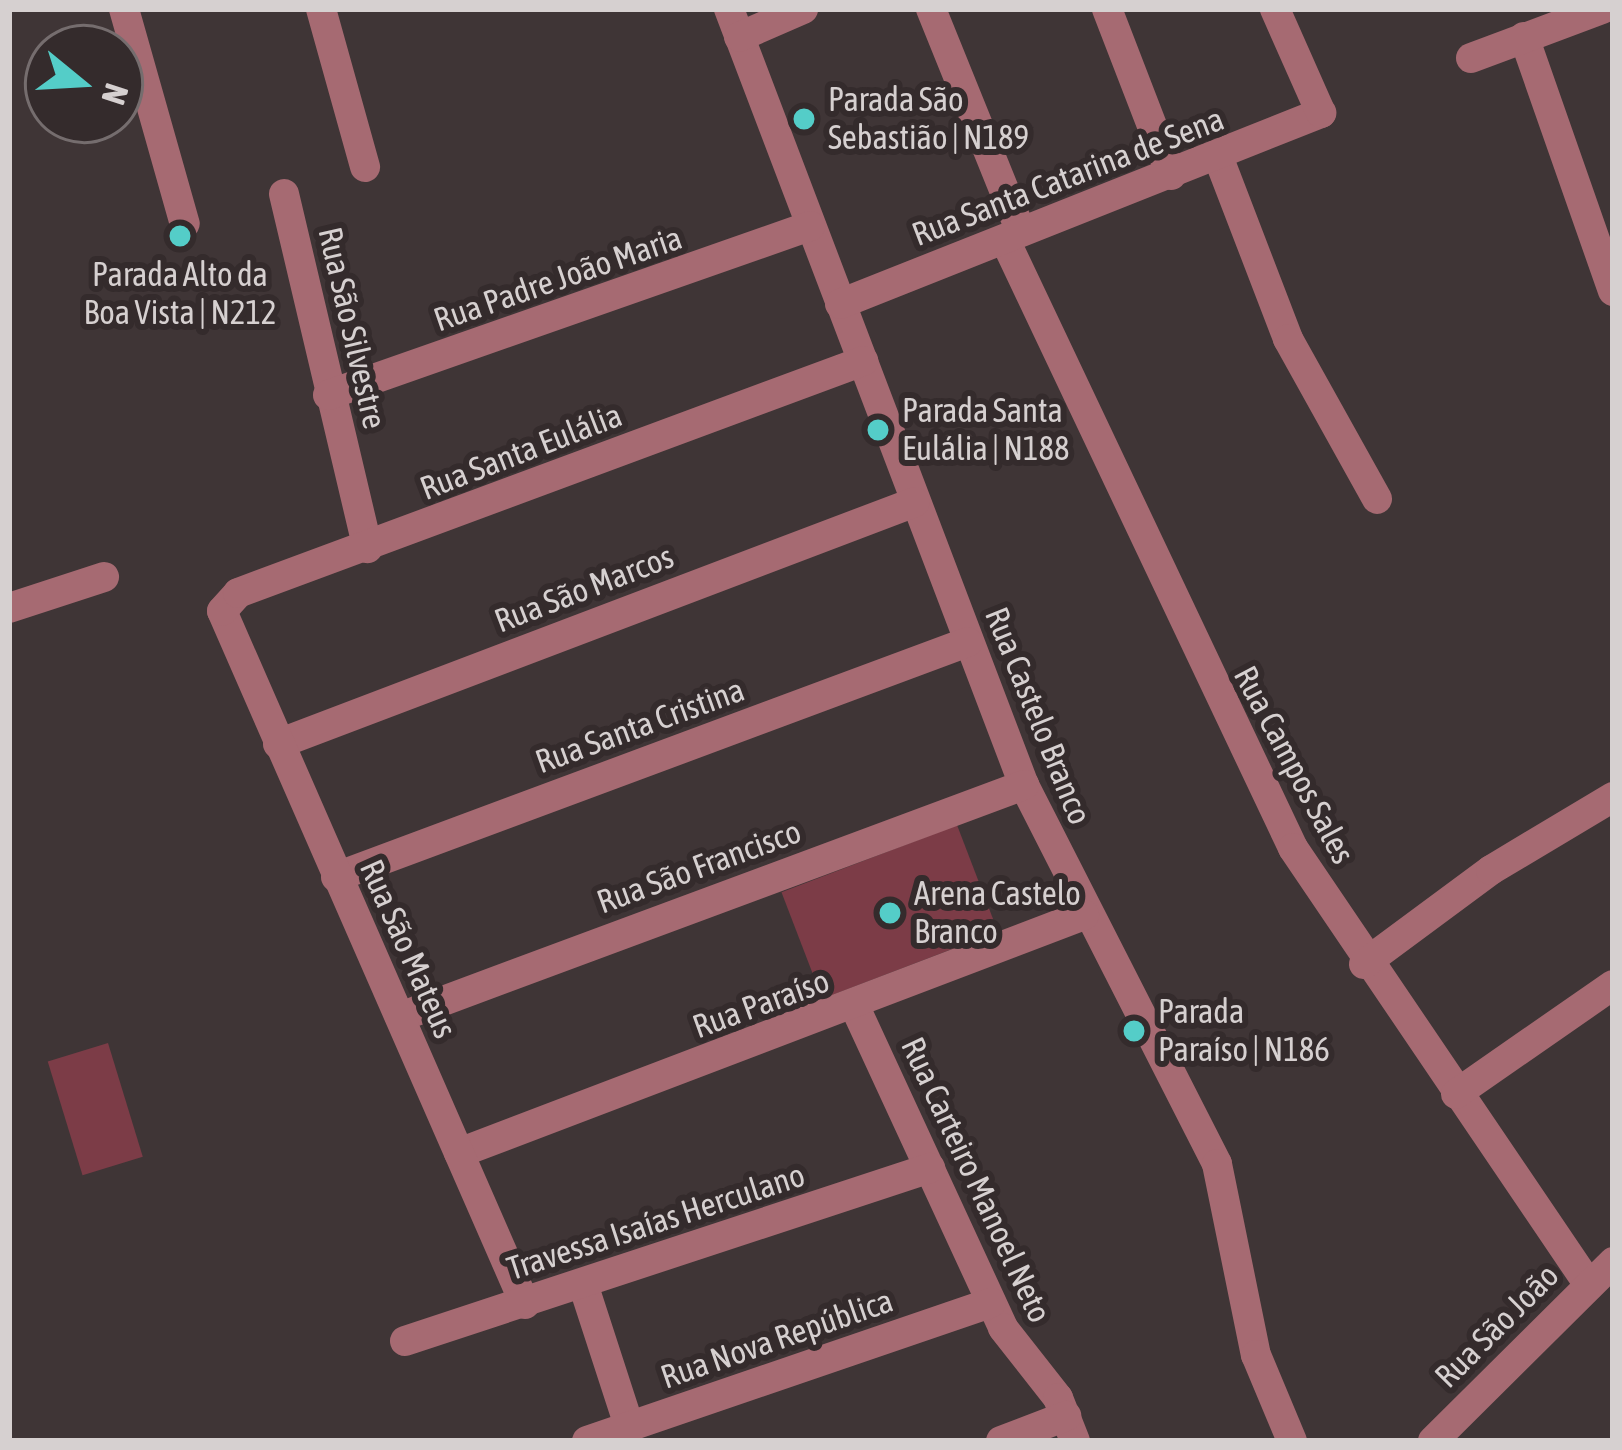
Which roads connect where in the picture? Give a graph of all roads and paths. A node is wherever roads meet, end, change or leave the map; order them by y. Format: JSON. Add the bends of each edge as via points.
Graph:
{"nodes":[{"id":1,"x":124,"y":9,"type":"edge"},
{"id":2,"x":321,"y":9,"type":"edge"},
{"id":3,"x":803,"y":9,"type":"edge"},
{"id":4,"x":931,"y":9,"type":"edge"},
{"id":5,"x":1107,"y":9,"type":"edge"},
{"id":6,"x":1275,"y":9,"type":"edge"},
{"id":7,"x":1602,"y":9,"type":"edge"},
{"id":8,"x":734,"y":23,"type":"edge"},
{"id":9,"x":1524,"y":37,"type":"junction"},
{"id":10,"x":1471,"y":58,"type":"dead end"},
{"id":11,"x":1219,"y":159,"type":"junction"},
{"id":12,"x":364,"y":166,"type":"dead end"},
{"id":13,"x":1171,"y":175,"type":"junction"},
{"id":14,"x":284,"y":194,"type":"dead end"},
{"id":15,"x":185,"y":224,"type":"dead end"},
{"id":16,"x":810,"y":226,"type":"junction"},
{"id":17,"x":1013,"y":236,"type":"junction"},
{"id":18,"x":1613,"y":291,"type":"edge"},
{"id":19,"x":840,"y":304,"type":"junction"},
{"id":20,"x":863,"y":361,"type":"junction"},
{"id":21,"x":328,"y":395,"type":"junction"},
{"id":22,"x":1377,"y":500,"type":"dead end"},
{"id":23,"x":916,"y":502,"type":"junction"},
{"id":24,"x":368,"y":548,"type":"junction"},
{"id":25,"x":104,"y":577,"type":"dead end"},
{"id":26,"x":9,"y":608,"type":"edge"},
{"id":27,"x":225,"y":623,"type":"joint"},
{"id":28,"x":968,"y":642,"type":"junction"},
{"id":29,"x":278,"y":744,"type":"junction"},
{"id":30,"x":1024,"y":785,"type":"junction"},
{"id":31,"x":1613,"y":797,"type":"edge"},
{"id":32,"x":336,"y":877,"type":"junction"},
{"id":33,"x":1084,"y":915,"type":"junction"},
{"id":34,"x":1364,"y":964,"type":"junction"},
{"id":35,"x":1613,"y":985,"type":"edge"},
{"id":36,"x":855,"y":1007,"type":"junction"},
{"id":37,"x":400,"y":1017,"type":"junction"},
{"id":38,"x":1456,"y":1094,"type":"junction"},
{"id":39,"x":459,"y":1154,"type":"junction"},
{"id":40,"x":929,"y":1168,"type":"junction"},
{"id":41,"x":1613,"y":1262,"type":"edge"},
{"id":42,"x":583,"y":1284,"type":"junction"},
{"id":43,"x":1588,"y":1285,"type":"junction"},
{"id":44,"x":991,"y":1303,"type":"junction"},
{"id":45,"x":525,"y":1304,"type":"junction"},
{"id":46,"x":405,"y":1341,"type":"dead end"},
{"id":47,"x":1070,"y":1428,"type":"edge"},
{"id":48,"x":630,"y":1429,"type":"junction"},
{"id":49,"x":586,"y":1441,"type":"edge"},
{"id":50,"x":1000,"y":1441,"type":"edge"},
{"id":51,"x":1292,"y":1441,"type":"edge"},
{"id":52,"x":1433,"y":1441,"type":"edge"}],
"edges":[{"from":1,"to":15,"type":"street"},
{"from":2,"to":12,"type":"street"},
{"from":3,"to":8,"type":"street"},
{"from":4,"to":17,"type":"street","name":"Rua Campos Sales"},
{"from":5,"to":13,"type":"street"},
{"from":6,"to":11,"type":"street","name":"Rua Santa Catarina de Sena","via":[[1321,112]]},
{"from":7,"to":9,"type":"street"},
{"from":8,"to":16,"type":"street","name":"Rua Castelo Branco"},
{"from":9,"to":10,"type":"street"},
{"from":9,"to":18,"type":"street"},
{"from":11,"to":13,"type":"street","name":"Rua Santa Catarina de Sena"},
{"from":11,"to":22,"type":"street","via":[[1288,339]]},
{"from":13,"to":17,"type":"street","name":"Rua Santa Catarina de Sena"},
{"from":14,"to":21,"type":"street","name":"Rua São Silvestre"},
{"from":16,"to":19,"type":"street","name":"Rua Castelo Branco"},
{"from":16,"to":21,"type":"street","name":"Rua Padre João Maria"},
{"from":17,"to":19,"type":"street","name":"Rua Santa Catarina de Sena"},
{"from":17,"to":34,"type":"street","name":"Rua Campos Sales","via":[[1210,685],[1293,848]]},
{"from":19,"to":20,"type":"street","name":"Rua Castelo Branco"},
{"from":20,"to":23,"type":"street","name":"Rua Castelo Branco"},
{"from":20,"to":24,"type":"street","name":"Rua Santa Eulália"},
{"from":21,"to":24,"type":"street","name":"Rua São Silvestre"},
{"from":23,"to":28,"type":"street","name":"Rua Castelo Branco"},
{"from":23,"to":29,"type":"street","name":"Rua São Marcos"},
{"from":24,"to":27,"type":"street","name":"Rua Santa Eulália","via":[[238,593],[222,611]]},
{"from":25,"to":26,"type":"street"},
{"from":27,"to":29,"type":"street","name":"Rua São Mateus"},
{"from":28,"to":30,"type":"street","name":"Rua Castelo Branco"},
{"from":28,"to":32,"type":"street","name":"Rua Santa Cristina"},
{"from":29,"to":32,"type":"street","name":"Rua São Mateus"},
{"from":30,"to":33,"type":"street","name":"Rua Castelo Branco"},
{"from":30,"to":37,"type":"street","name":"Rua São Francisco"},
{"from":31,"to":34,"type":"street","via":[[1491,869]]},
{"from":32,"to":37,"type":"street","name":"Rua São Mateus"},
{"from":33,"to":36,"type":"street","name":"Rua Paraíso"},
{"from":33,"to":51,"type":"street","name":"Rua Castelo Branco","via":[[1217,1164],[1256,1355]]},
{"from":34,"to":38,"type":"street","name":"Rua Campos Sales"},
{"from":35,"to":38,"type":"street"},
{"from":36,"to":39,"type":"street","name":"Rua Paraíso"},
{"from":36,"to":40,"type":"street","name":"Rua Carteiro Manoel Neto"},
{"from":37,"to":39,"type":"street","name":"Rua São Mateus"},
{"from":38,"to":43,"type":"street","name":"Rua Campos Sales"},
{"from":39,"to":45,"type":"street","name":"Rua São Mateus"},
{"from":40,"to":42,"type":"street","name":"Travessa Isaías Herculano"},
{"from":40,"to":44,"type":"street","name":"Rua Carteiro Manoel Neto"},
{"from":41,"to":43,"type":"street","name":"Rua São João"},
{"from":42,"to":45,"type":"street","name":"Travessa Isaías Herculano"},
{"from":42,"to":48,"type":"street"},
{"from":43,"to":52,"type":"street","name":"Rua São João"},
{"from":44,"to":47,"type":"street","name":"Rua Carteiro Manoel Neto"},
{"from":44,"to":48,"type":"street","name":"Rua Nova República"},
{"from":45,"to":46,"type":"street","name":"Travessa Isaías Herculano"},
{"from":47,"to":50,"type":"street"},
{"from":48,"to":49,"type":"street","name":"Rua Nova República"}]}
